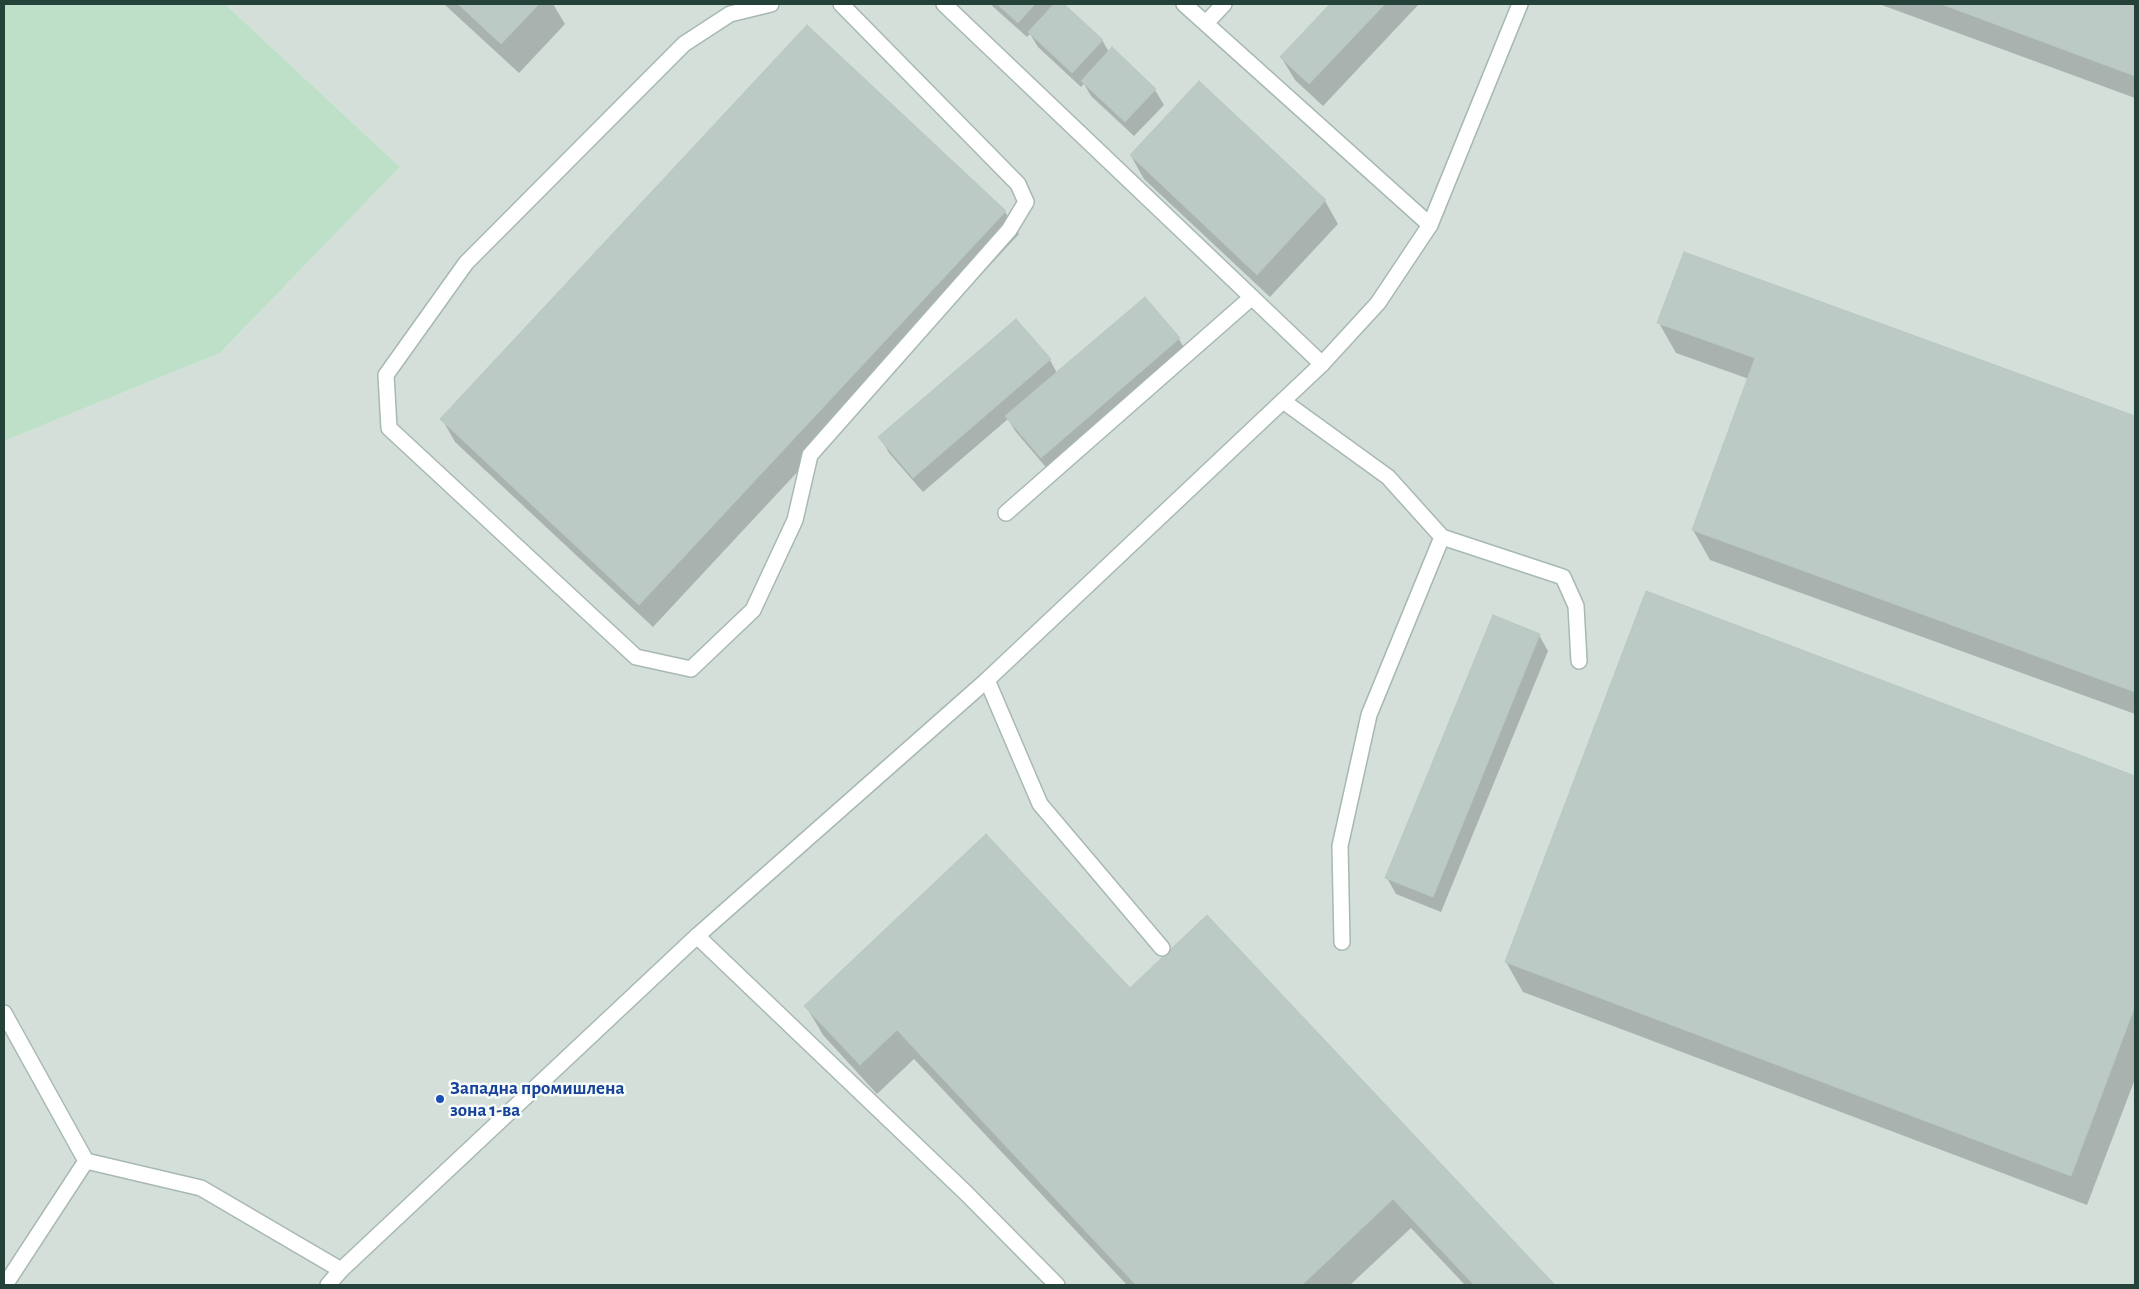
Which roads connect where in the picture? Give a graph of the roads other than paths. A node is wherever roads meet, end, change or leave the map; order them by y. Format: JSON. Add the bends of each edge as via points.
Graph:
{"nodes":[{"id":1,"x":771,"y":4,"type":"edge"},
{"id":2,"x":842,"y":4,"type":"edge"},
{"id":3,"x":944,"y":4,"type":"edge"},
{"id":4,"x":1184,"y":4,"type":"edge"},
{"id":5,"x":1224,"y":4,"type":"edge"},
{"id":6,"x":1520,"y":4,"type":"edge"},
{"id":7,"x":1206,"y":23,"type":"junction"},
{"id":8,"x":1430,"y":225,"type":"junction"},
{"id":9,"x":1252,"y":297,"type":"junction"},
{"id":10,"x":1322,"y":364,"type":"junction"},
{"id":11,"x":1283,"y":401,"type":"junction"},
{"id":12,"x":1006,"y":513,"type":"dead end"},
{"id":13,"x":1442,"y":537,"type":"junction"},
{"id":14,"x":1579,"y":661,"type":"dead end"},
{"id":15,"x":986,"y":680,"type":"junction"},
{"id":16,"x":697,"y":936,"type":"junction"},
{"id":17,"x":1342,"y":942,"type":"dead end"},
{"id":18,"x":1162,"y":948,"type":"dead end"},
{"id":19,"x":4,"y":1013,"type":"edge"},
{"id":20,"x":86,"y":1160,"type":"junction"},
{"id":21,"x":341,"y":1270,"type":"junction"},
{"id":22,"x":5,"y":1285,"type":"edge"},
{"id":23,"x":328,"y":1285,"type":"edge"},
{"id":24,"x":1057,"y":1285,"type":"edge"}],
"edges":[{"from":1,"to":2,"type":"street","via":[[730,14],[684,44],[466,263],[386,375],[389,428],[636,657],[690,669],[753,610],[794,520],[810,455],[1009,230],[1026,202],[1018,184]]},
{"from":3,"to":9,"type":"street"},
{"from":4,"to":7,"type":"street"},
{"from":5,"to":7,"type":"street"},
{"from":6,"to":8,"type":"street"},
{"from":7,"to":8,"type":"street"},
{"from":8,"to":10,"type":"street","via":[[1378,302]]},
{"from":9,"to":10,"type":"street"},
{"from":9,"to":12,"type":"street"},
{"from":10,"to":11,"type":"street"},
{"from":11,"to":13,"type":"street","via":[[1388,477]]},
{"from":11,"to":15,"type":"street"},
{"from":13,"to":14,"type":"street","via":[[1562,577],[1576,606]]},
{"from":13,"to":17,"type":"street","via":[[1369,715],[1340,846]]},
{"from":15,"to":16,"type":"street"},
{"from":15,"to":18,"type":"street","via":[[1040,804]]},
{"from":16,"to":21,"type":"street"},
{"from":16,"to":24,"type":"street","via":[[966,1193]]},
{"from":19,"to":20,"type":"street"},
{"from":20,"to":21,"type":"street","via":[[201,1188]]},
{"from":20,"to":22,"type":"street"},
{"from":21,"to":23,"type":"street"}]}
